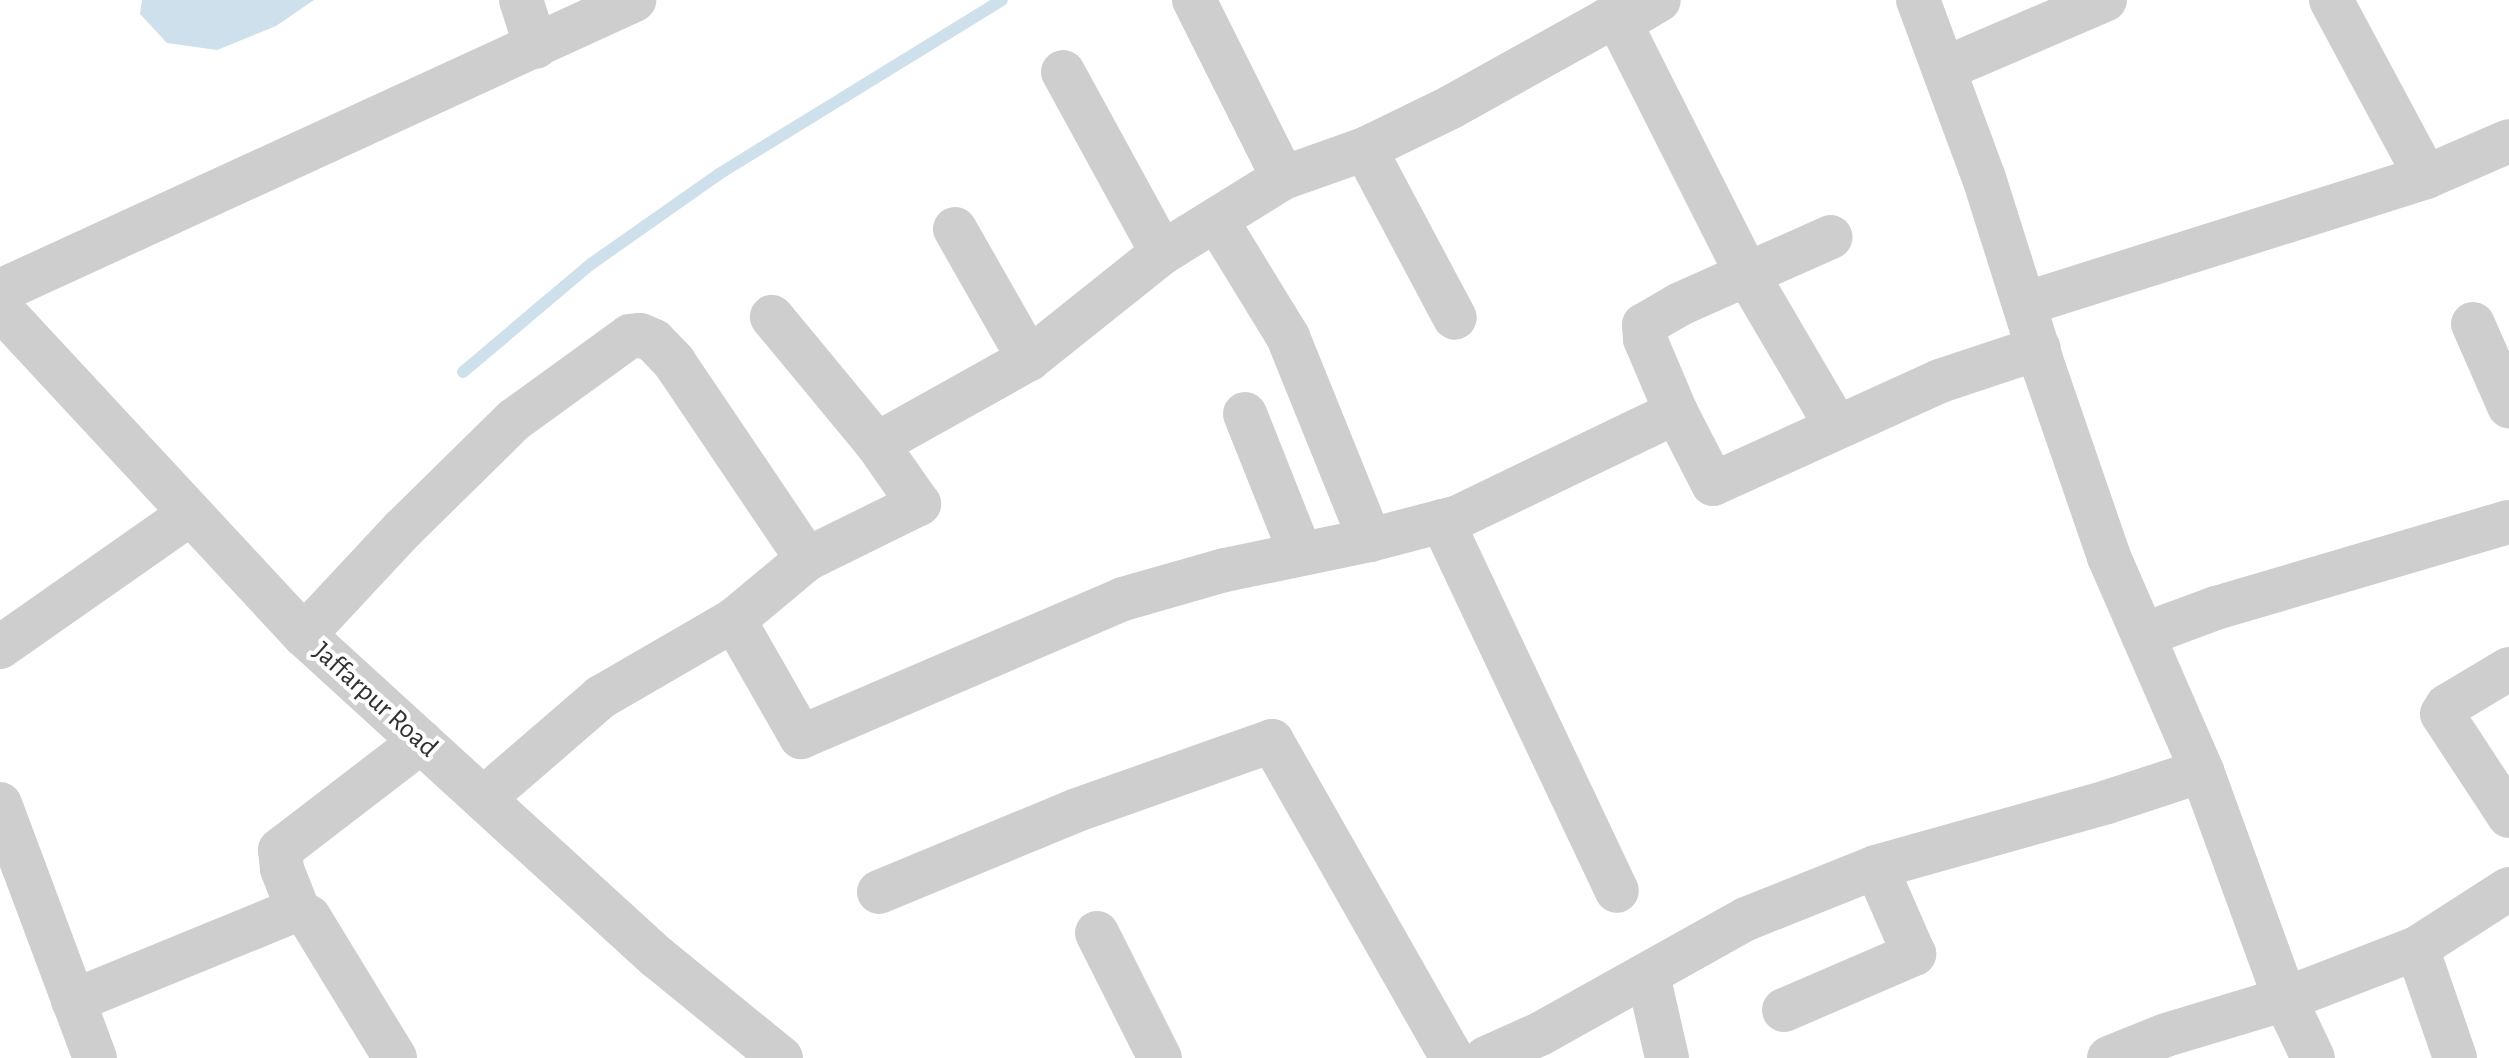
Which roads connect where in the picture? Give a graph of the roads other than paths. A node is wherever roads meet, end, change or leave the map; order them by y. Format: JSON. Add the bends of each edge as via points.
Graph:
{"nodes":[{"id":1,"x":521,"y":0,"type":"edge"},
{"id":2,"x":634,"y":0,"type":"edge"},
{"id":3,"x":1194,"y":0,"type":"edge"},
{"id":4,"x":1659,"y":0,"type":"edge"},
{"id":5,"x":1918,"y":0,"type":"edge"},
{"id":6,"x":2105,"y":0,"type":"edge"},
{"id":7,"x":2331,"y":0,"type":"edge"},
{"id":8,"x":1607,"y":14,"type":"edge"},
{"id":9,"x":536,"y":47,"type":"junction"},
{"id":10,"x":1946,"y":68,"type":"junction"},
{"id":11,"x":1063,"y":72,"type":"dead end"},
{"id":12,"x":2509,"y":141,"type":"edge"},
{"id":13,"x":1365,"y":149,"type":"junction"},
{"id":14,"x":2426,"y":177,"type":"junction"},
{"id":15,"x":1283,"y":178,"type":"junction"},
{"id":16,"x":1217,"y":221,"type":"junction"},
{"id":17,"x":955,"y":229,"type":"dead end"},
{"id":18,"x":1831,"y":237,"type":"dead end"},
{"id":19,"x":1162,"y":253,"type":"junction"},
{"id":20,"x":1747,"y":274,"type":"junction"},
{"id":21,"x":0,"y":291,"type":"edge"},
{"id":22,"x":2024,"y":304,"type":"junction"},
{"id":23,"x":0,"y":308,"type":"edge"},
{"id":24,"x":772,"y":317,"type":"dead end"},
{"id":25,"x":1455,"y":318,"type":"dead end"},
{"id":26,"x":2473,"y":324,"type":"dead end"},
{"id":27,"x":2039,"y":348,"type":"junction"},
{"id":28,"x":1029,"y":359,"type":"junction"},
{"id":29,"x":2509,"y":406,"type":"edge"},
{"id":30,"x":1676,"y":412,"type":"junction"},
{"id":31,"x":1245,"y":414,"type":"dead end"},
{"id":32,"x":1836,"y":426,"type":"junction"},
{"id":33,"x":877,"y":444,"type":"junction"},
{"id":34,"x":190,"y":514,"type":"junction"},
{"id":35,"x":1442,"y":521,"type":"junction"},
{"id":36,"x":2509,"y":522,"type":"edge"},
{"id":37,"x":1370,"y":540,"type":"junction"},
{"id":38,"x":1300,"y":552,"type":"junction"},
{"id":39,"x":807,"y":559,"type":"junction"},
{"id":40,"x":734,"y":620,"type":"junction"},
{"id":41,"x":304,"y":635,"type":"junction"},
{"id":42,"x":2143,"y":635,"type":"junction"},
{"id":43,"x":0,"y":647,"type":"edge"},
{"id":44,"x":2509,"y":669,"type":"edge"},
{"id":45,"x":421,"y":742,"type":"junction"},
{"id":46,"x":2202,"y":771,"type":"junction"},
{"id":47,"x":484,"y":798,"type":"junction"},
{"id":48,"x":0,"y":804,"type":"edge"},
{"id":49,"x":2509,"y":816,"type":"edge"},
{"id":50,"x":1876,"y":867,"type":"junction"},
{"id":51,"x":2509,"y":889,"type":"edge"},
{"id":52,"x":15,"y":891,"type":"edge"},
{"id":53,"x":1617,"y":891,"type":"dead end"},
{"id":54,"x":879,"y":892,"type":"dead end"},
{"id":55,"x":299,"y":912,"type":"junction"},
{"id":56,"x":1097,"y":933,"type":"dead end"},
{"id":57,"x":2417,"y":948,"type":"junction"},
{"id":58,"x":1648,"y":975,"type":"junction"},
{"id":59,"x":2285,"y":999,"type":"junction"},
{"id":60,"x":73,"y":1001,"type":"junction"},
{"id":61,"x":1784,"y":1010,"type":"dead end"},
{"id":62,"x":95,"y":1058,"type":"edge"},
{"id":63,"x":395,"y":1058,"type":"edge"},
{"id":64,"x":781,"y":1058,"type":"edge"},
{"id":65,"x":1160,"y":1058,"type":"edge"},
{"id":66,"x":1452,"y":1058,"type":"edge"},
{"id":67,"x":1486,"y":1058,"type":"edge"},
{"id":68,"x":1667,"y":1058,"type":"edge"},
{"id":69,"x":2109,"y":1058,"type":"edge"},
{"id":70,"x":2313,"y":1058,"type":"edge"},
{"id":71,"x":2455,"y":1058,"type":"edge"}],
"edges":[{"from":1,"to":9,"type":"street"},
{"from":2,"to":9,"type":"street"},
{"from":3,"to":15,"type":"street"},
{"from":4,"to":8,"type":"street"},
{"from":5,"to":10,"type":"street"},
{"from":6,"to":10,"type":"street"},
{"from":7,"to":14,"type":"street"},
{"from":8,"to":13,"type":"street","via":[[1451,107]]},
{"from":8,"to":20,"type":"street"},
{"from":9,"to":21,"type":"street"},
{"from":10,"to":22,"type":"street"},
{"from":11,"to":19,"type":"street"},
{"from":12,"to":14,"type":"street"},
{"from":13,"to":15,"type":"street"},
{"from":13,"to":25,"type":"street"},
{"from":14,"to":22,"type":"street"},
{"from":15,"to":16,"type":"street"},
{"from":16,"to":19,"type":"street"},
{"from":16,"to":37,"type":"street","via":[[1288,337]]},
{"from":17,"to":28,"type":"street"},
{"from":18,"to":20,"type":"street"},
{"from":19,"to":28,"type":"street"},
{"from":20,"to":30,"type":"street","via":[[1644,325]]},
{"from":20,"to":32,"type":"street"},
{"from":22,"to":27,"type":"street"},
{"from":23,"to":34,"type":"street","name":"Jaffarpur Road"},
{"from":24,"to":33,"type":"street"},
{"from":26,"to":29,"type":"street"},
{"from":27,"to":32,"type":"street","via":[[1940,381]]},
{"from":27,"to":42,"type":"street","via":[[2109,557]]},
{"from":28,"to":33,"type":"street"},
{"from":30,"to":32,"type":"street","via":[[1713,484]]},
{"from":30,"to":35,"type":"street"},
{"from":31,"to":38,"type":"street"},
{"from":33,"to":39,"type":"street","via":[[919,504]]},
{"from":34,"to":41,"type":"street","name":"Jaffarpur Road"},
{"from":34,"to":43,"type":"street"},
{"from":35,"to":37,"type":"street"},
{"from":35,"to":53,"type":"street"},
{"from":36,"to":42,"type":"street"},
{"from":37,"to":38,"type":"street"},
{"from":38,"to":40,"type":"street","via":[[1123,599],[801,737]]},
{"from":39,"to":40,"type":"street"},
{"from":39,"to":41,"type":"street","via":[[674,362],[654,341],[630,336],[514,420]]},
{"from":40,"to":47,"type":"street","via":[[601,697]]},
{"from":41,"to":45,"type":"street","name":"Jaffarpur Road"},
{"from":42,"to":46,"type":"street"},
{"from":44,"to":49,"type":"street","via":[[2442,714]]},
{"from":45,"to":47,"type":"street","name":"Jaffarpur Road"},
{"from":45,"to":55,"type":"street","via":[[280,850]]},
{"from":46,"to":50,"type":"street"},
{"from":46,"to":59,"type":"street"},
{"from":47,"to":64,"type":"street","name":"Jaffarpur Road","via":[[657,957]]},
{"from":48,"to":52,"type":"street"},
{"from":50,"to":58,"type":"street","via":[[1746,919]]},
{"from":50,"to":61,"type":"street","via":[[1914,954]]},
{"from":51,"to":57,"type":"street"},
{"from":52,"to":60,"type":"street"},
{"from":54,"to":66,"type":"street","via":[[1077,810],[1272,741]]},
{"from":55,"to":60,"type":"street"},
{"from":55,"to":63,"type":"street","via":[[309,917]]},
{"from":56,"to":65,"type":"street"},
{"from":57,"to":59,"type":"street"},
{"from":57,"to":71,"type":"street"},
{"from":58,"to":67,"type":"street"},
{"from":58,"to":68,"type":"street"},
{"from":59,"to":69,"type":"street"},
{"from":59,"to":70,"type":"street"},
{"from":60,"to":62,"type":"street"}]}
